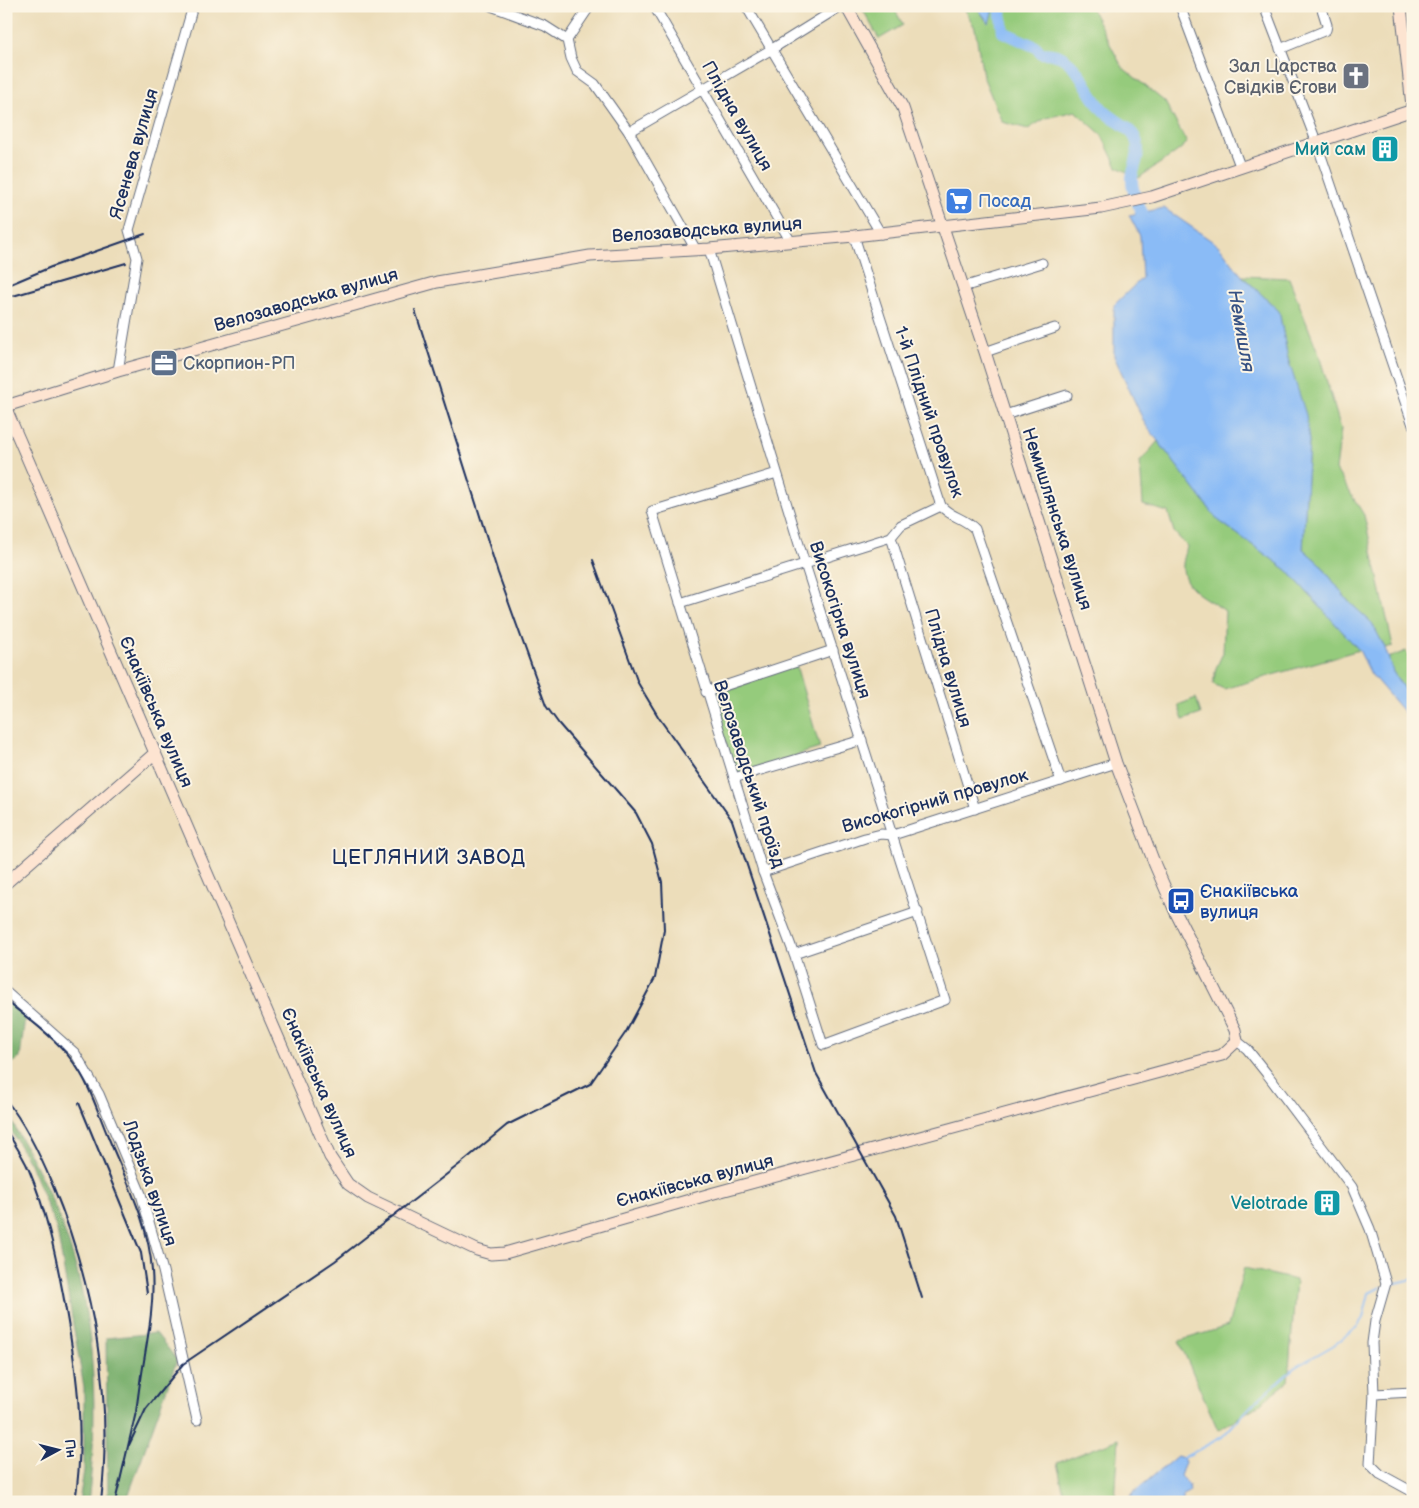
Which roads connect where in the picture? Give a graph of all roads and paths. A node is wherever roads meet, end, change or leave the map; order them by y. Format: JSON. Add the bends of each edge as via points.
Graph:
{"nodes":[{"id":1,"x":193,"y":6,"type":"edge"},
{"id":2,"x":491,"y":6,"type":"edge"},
{"id":3,"x":590,"y":6,"type":"edge"},
{"id":4,"x":654,"y":6,"type":"edge"},
{"id":5,"x":746,"y":6,"type":"edge"},
{"id":6,"x":841,"y":6,"type":"edge"},
{"id":7,"x":846,"y":6,"type":"edge"},
{"id":8,"x":1180,"y":6,"type":"edge"},
{"id":9,"x":1264,"y":6,"type":"edge"},
{"id":10,"x":1321,"y":6,"type":"edge"},
{"id":11,"x":1401,"y":6,"type":"edge"},
{"id":12,"x":567,"y":40,"type":"junction"},
{"id":13,"x":772,"y":49,"type":"junction"},
{"id":14,"x":1280,"y":49,"type":"junction"},
{"id":15,"x":703,"y":88,"type":"junction"},
{"id":16,"x":1412,"y":112,"type":"edge"},
{"id":17,"x":629,"y":132,"type":"junction"},
{"id":18,"x":1316,"y":141,"type":"junction"},
{"id":19,"x":1240,"y":166,"type":"junction"},
{"id":20,"x":943,"y":227,"type":"junction"},
{"id":21,"x":881,"y":234,"type":"junction"},
{"id":22,"x":854,"y":236,"type":"junction"},
{"id":23,"x":790,"y":242,"type":"junction"},
{"id":24,"x":710,"y":249,"type":"junction"},
{"id":25,"x":696,"y":250,"type":"junction"},
{"id":26,"x":1042,"y":262,"type":"dead end"},
{"id":27,"x":963,"y":287,"type":"junction"},
{"id":28,"x":1055,"y":328,"type":"dead end"},
{"id":29,"x":985,"y":352,"type":"junction"},
{"id":30,"x":118,"y":371,"type":"junction"},
{"id":31,"x":1067,"y":395,"type":"dead end"},
{"id":32,"x":6,"y":408,"type":"edge"},
{"id":33,"x":1006,"y":415,"type":"junction"},
{"id":34,"x":1413,"y":425,"type":"edge"},
{"id":35,"x":777,"y":473,"type":"junction"},
{"id":36,"x":941,"y":506,"type":"junction"},
{"id":37,"x":891,"y":537,"type":"junction"},
{"id":38,"x":805,"y":564,"type":"junction"},
{"id":39,"x":680,"y":603,"type":"junction"},
{"id":40,"x":833,"y":650,"type":"junction"},
{"id":41,"x":706,"y":692,"type":"junction"},
{"id":42,"x":862,"y":740,"type":"junction"},
{"id":43,"x":155,"y":753,"type":"junction"},
{"id":44,"x":1116,"y":762,"type":"junction"},
{"id":45,"x":734,"y":778,"type":"junction"},
{"id":46,"x":1061,"y":780,"type":"junction"},
{"id":47,"x":975,"y":809,"type":"junction"},
{"id":48,"x":893,"y":835,"type":"junction"},
{"id":49,"x":763,"y":872,"type":"junction"},
{"id":50,"x":6,"y":883,"type":"edge"},
{"id":51,"x":918,"y":912,"type":"junction"},
{"id":52,"x":794,"y":954,"type":"junction"},
{"id":53,"x":6,"y":992,"type":"edge"},
{"id":54,"x":1237,"y":1041,"type":"junction"},
{"id":55,"x":823,"y":1045,"type":"joint"},
{"id":56,"x":1413,"y":1392,"type":"edge"},
{"id":57,"x":1374,"y":1394,"type":"junction"},
{"id":58,"x":197,"y":1420,"type":"dead end"},
{"id":59,"x":1413,"y":1492,"type":"edge"}],
"edges":[{"from":1,"to":30,"type":"street","name":"Ясенева вулиця","via":[[129,230],[137,258]]},
{"from":2,"to":12,"type":"street","via":[[545,26]]},
{"from":3,"to":12,"type":"street"},
{"from":4,"to":15,"type":"street","name":"Плідна вулиця"},
{"from":5,"to":13,"type":"street"},
{"from":6,"to":13,"type":"street"},
{"from":7,"to":20,"type":"street","name":"Немишлянська вулиця","via":[[903,108]]},
{"from":8,"to":19,"type":"street"},
{"from":9,"to":14,"type":"street"},
{"from":10,"to":14,"type":"street","via":[[1326,30]]},
{"from":11,"to":16,"type":"street"},
{"from":12,"to":17,"type":"street","via":[[577,71],[595,84]]},
{"from":13,"to":15,"type":"street"},
{"from":13,"to":21,"type":"street"},
{"from":14,"to":18,"type":"street"},
{"from":15,"to":17,"type":"street"},
{"from":15,"to":23,"type":"street","name":"Плідна вулиця"},
{"from":16,"to":18,"type":"street","name":"Велозаводська вулиця"},
{"from":17,"to":25,"type":"street"},
{"from":18,"to":19,"type":"street","name":"Велозаводська вулиця"},
{"from":18,"to":34,"type":"street"},
{"from":19,"to":20,"type":"street","name":"Велозаводська вулиця","via":[[1152,197],[1117,205]]},
{"from":20,"to":21,"type":"street","name":"Велозаводська вулиця"},
{"from":20,"to":27,"type":"street","name":"Немишлянська вулиця"},
{"from":21,"to":22,"type":"street","name":"Велозаводська вулиця"},
{"from":22,"to":23,"type":"street","name":"Велозаводська вулиця"},
{"from":22,"to":36,"type":"street","name":"1-й Плідний провулок"},
{"from":23,"to":24,"type":"street","name":"Велозаводська вулиця"},
{"from":24,"to":25,"type":"street","name":"Велозаводська вулиця"},
{"from":24,"to":35,"type":"street","name":"Високогірна вулиця"},
{"from":25,"to":30,"type":"street","name":"Велозаводська вулиця","via":[[590,256],[437,282]]},
{"from":26,"to":27,"type":"street"},
{"from":27,"to":29,"type":"street","name":"Немишлянська вулиця"},
{"from":28,"to":29,"type":"street"},
{"from":29,"to":33,"type":"street","name":"Немишлянська вулиця"},
{"from":30,"to":32,"type":"street","name":"Велозаводська вулиця"},
{"from":31,"to":33,"type":"street"},
{"from":32,"to":43,"type":"street","name":"Єнакіївська вулиця"},
{"from":33,"to":44,"type":"street","name":"Немишлянська вулиця"},
{"from":35,"to":38,"type":"street","name":"Високогірна вулиця"},
{"from":35,"to":39,"type":"street","name":"Велозаводський проїзд","via":[[652,511]]},
{"from":36,"to":37,"type":"street","via":[[901,525]]},
{"from":36,"to":46,"type":"street","name":"1-й Плідний провулок","via":[[975,529]]},
{"from":37,"to":38,"type":"street"},
{"from":37,"to":47,"type":"street","name":"Плідна вулиця"},
{"from":38,"to":39,"type":"street"},
{"from":38,"to":40,"type":"street","name":"Високогірна вулиця"},
{"from":39,"to":41,"type":"street","name":"Велозаводський проїзд"},
{"from":40,"to":41,"type":"street"},
{"from":40,"to":42,"type":"street","name":"Високогірна вулиця"},
{"from":41,"to":45,"type":"street","name":"Велозаводський проїзд"},
{"from":42,"to":45,"type":"street"},
{"from":42,"to":48,"type":"street","name":"Високогірна вулиця"},
{"from":43,"to":50,"type":"street"},
{"from":43,"to":54,"type":"street","name":"Єнакіївська вулиця","via":[[330,1157],[339,1171],[348,1184],[368,1198],[491,1254],[1212,1058],[1231,1049]]},
{"from":44,"to":46,"type":"street","name":"Високогірний провулок"},
{"from":44,"to":54,"type":"street","name":"Немишлянська вулиця","via":[[1175,911],[1235,1030]]},
{"from":45,"to":49,"type":"street","name":"Велозаводський проїзд"},
{"from":46,"to":47,"type":"street","name":"Високогірний провулок"},
{"from":47,"to":48,"type":"street","name":"Високогірний провулок"},
{"from":48,"to":49,"type":"street","name":"Високогірний провулок","via":[[865,838]]},
{"from":48,"to":51,"type":"street","name":"Високогірна вулиця"},
{"from":49,"to":52,"type":"street","name":"Велозаводський проїзд"},
{"from":51,"to":52,"type":"street"},
{"from":51,"to":55,"type":"street","name":"Високогірна вулиця","via":[[945,1000]]},
{"from":52,"to":55,"type":"street","name":"Велозаводський проїзд"},
{"from":53,"to":58,"type":"street","name":"Лодзька вулиця","via":[[75,1053],[99,1094],[140,1194],[163,1271]]},
{"from":54,"to":57,"type":"street","via":[[1267,1074],[1352,1187],[1370,1229],[1385,1287],[1372,1343]]},
{"from":56,"to":57,"type":"street"},
{"from":57,"to":59,"type":"street","via":[[1370,1464],[1380,1474]]}]}
